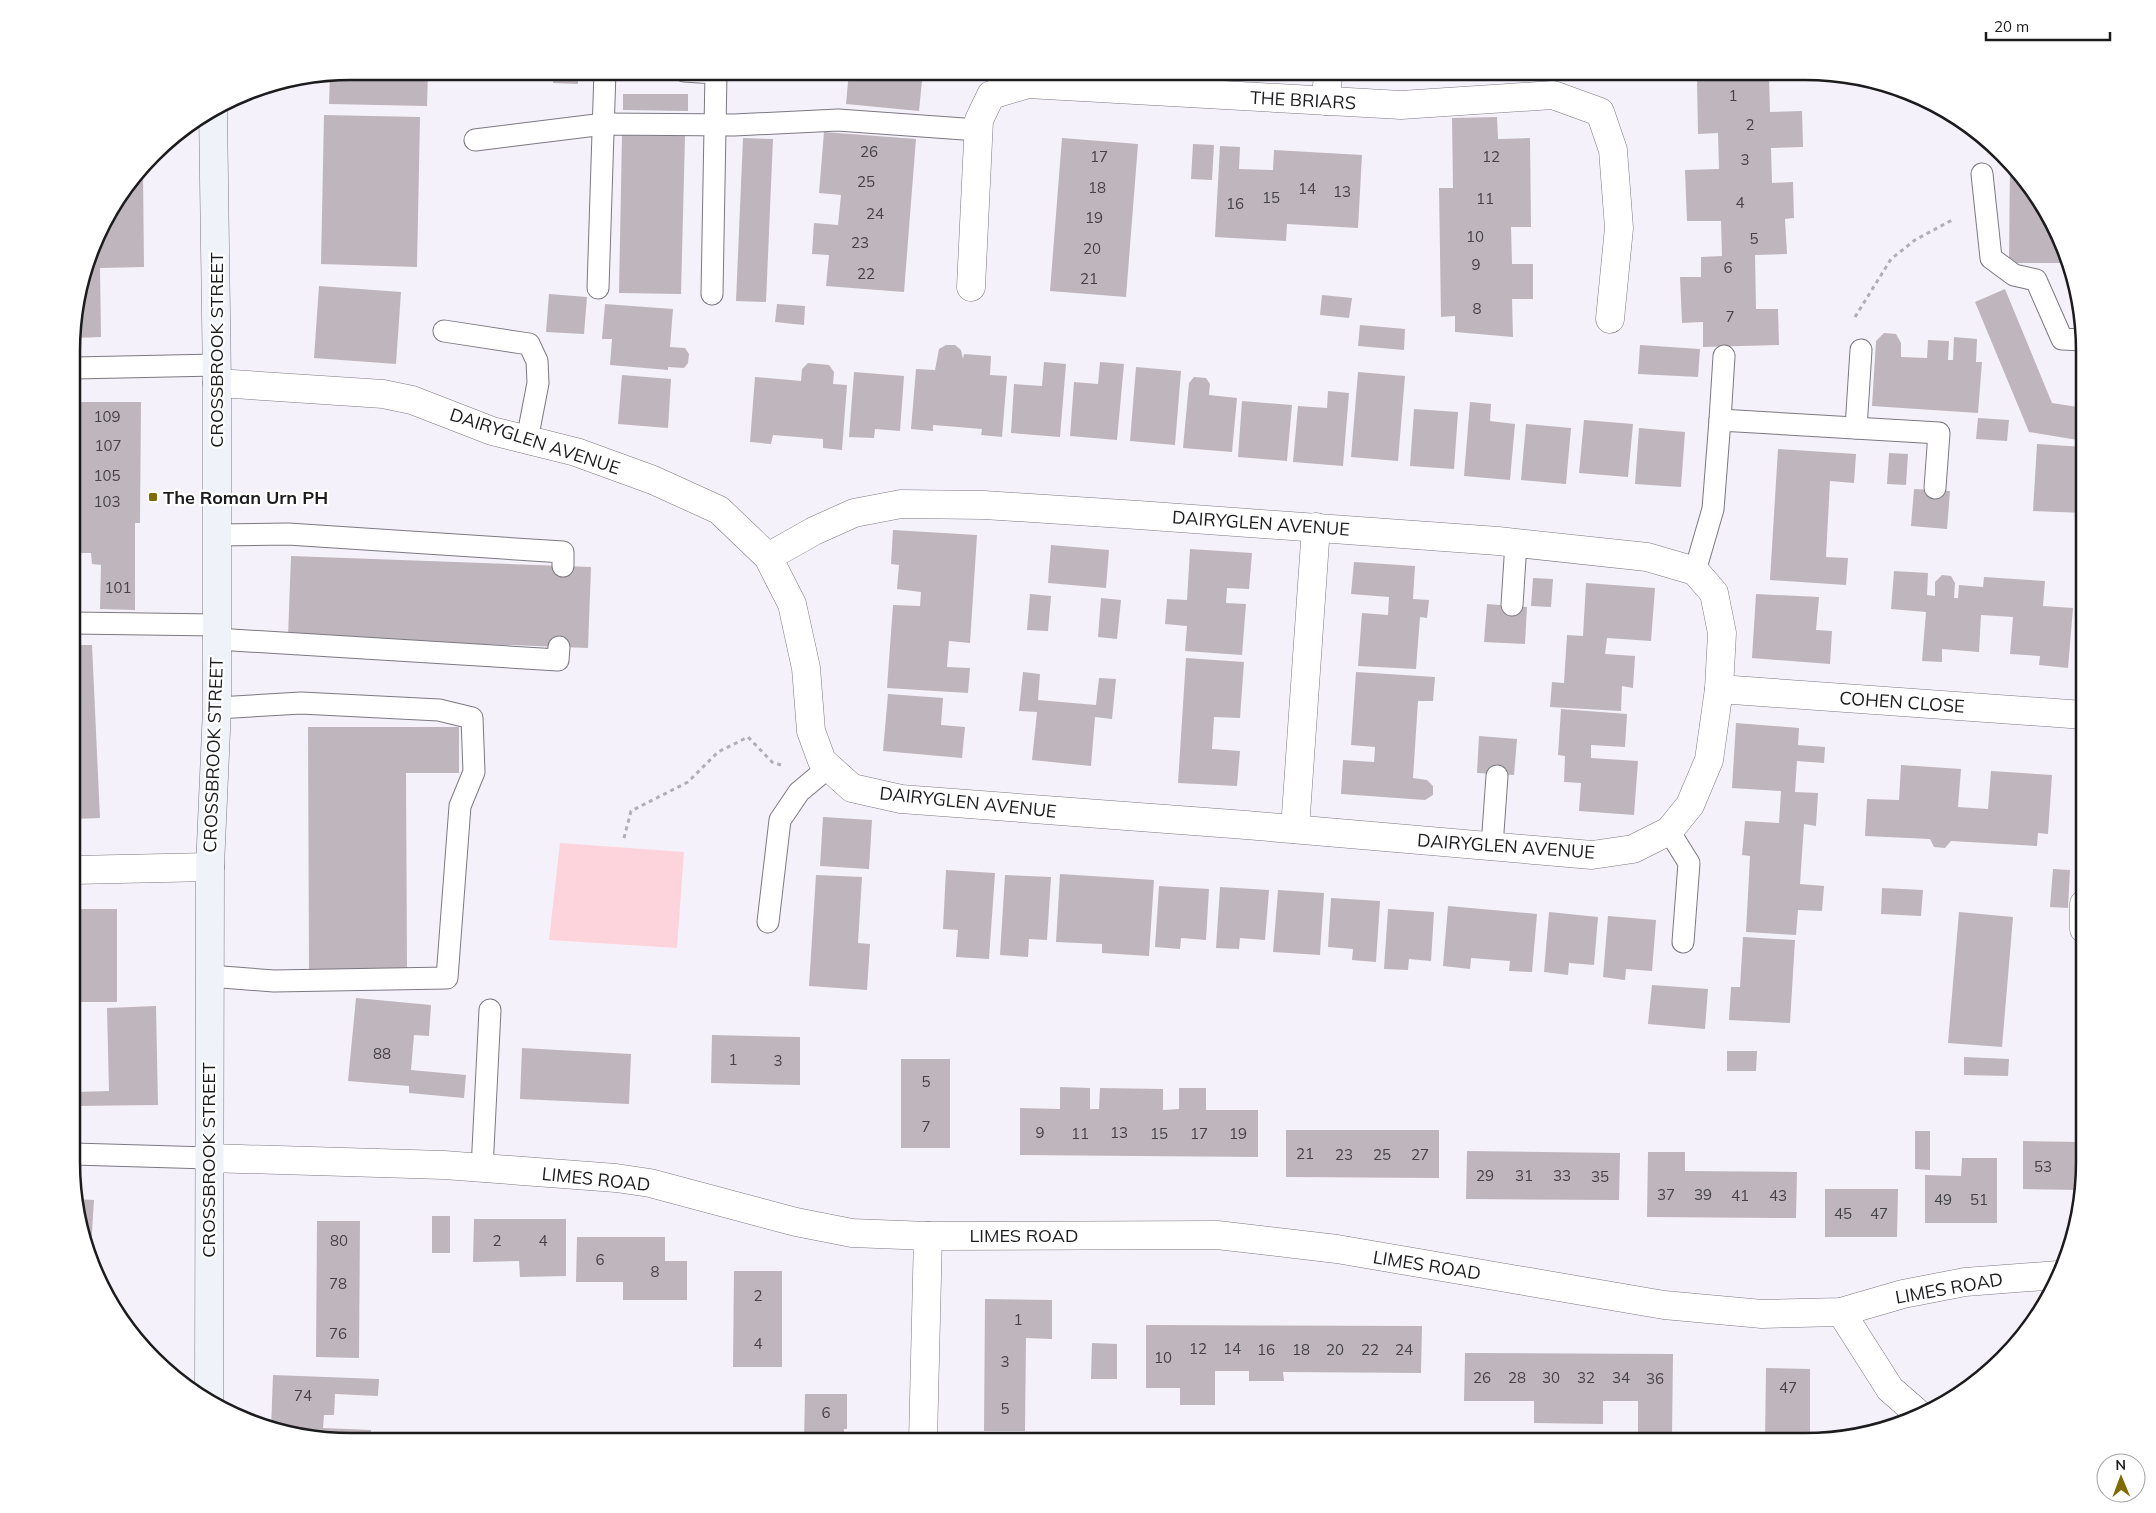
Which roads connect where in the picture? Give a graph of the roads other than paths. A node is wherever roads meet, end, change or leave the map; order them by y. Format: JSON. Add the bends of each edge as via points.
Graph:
{"nodes":[{"id":1,"x":605,"y":80,"type":"edge"},
{"id":2,"x":716,"y":80,"type":"edge"},
{"id":3,"x":1327,"y":80,"type":"edge"},
{"id":4,"x":1326,"y":101,"type":"junction"},
{"id":5,"x":213,"y":117,"type":"edge"},
{"id":6,"x":604,"y":124,"type":"junction"},
{"id":7,"x":716,"y":124,"type":"junction"},
{"id":8,"x":978,"y":130,"type":"junction"},
{"id":9,"x":475,"y":140,"type":"dead end"},
{"id":10,"x":1982,"y":174,"type":"dead end"},
{"id":11,"x":971,"y":287,"type":"dead end"},
{"id":12,"x":598,"y":288,"type":"dead end"},
{"id":13,"x":712,"y":294,"type":"dead end"},
{"id":14,"x":1610,"y":318,"type":"dead end"},
{"id":15,"x":444,"y":331,"type":"dead end"},
{"id":16,"x":2075,"y":340,"type":"edge"},
{"id":17,"x":1861,"y":350,"type":"road end"},
{"id":18,"x":1724,"y":356,"type":"dead end"},
{"id":19,"x":80,"y":368,"type":"edge"},
{"id":20,"x":217,"y":374,"type":"junction"},
{"id":21,"x":1720,"y":420,"type":"junction"},
{"id":22,"x":1856,"y":428,"type":"junction"},
{"id":23,"x":527,"y":440,"type":"junction"},
{"id":24,"x":1935,"y":488,"type":"dead end"},
{"id":25,"x":1316,"y":527,"type":"junction"},
{"id":26,"x":216,"y":535,"type":"junction"},
{"id":27,"x":1516,"y":543,"type":"junction"},
{"id":28,"x":768,"y":557,"type":"junction"},
{"id":29,"x":563,"y":566,"type":"dead end"},
{"id":30,"x":1695,"y":571,"type":"junction"},
{"id":31,"x":1512,"y":605,"type":"dead end"},
{"id":32,"x":80,"y":623,"type":"edge"},
{"id":33,"x":216,"y":632,"type":"junction"},
{"id":34,"x":559,"y":647,"type":"dead end"},
{"id":35,"x":1719,"y":689,"type":"junction"},
{"id":36,"x":217,"y":708,"type":"junction"},
{"id":37,"x":2076,"y":714,"type":"edge"},
{"id":38,"x":821,"y":774,"type":"junction"},
{"id":39,"x":1497,"y":776,"type":"dead end"},
{"id":40,"x":1295,"y":829,"type":"junction"},
{"id":41,"x":1669,"y":831,"type":"junction"},
{"id":42,"x":1492,"y":846,"type":"junction"},
{"id":43,"x":210,"y":867,"type":"junction"},
{"id":44,"x":80,"y":870,"type":"edge"},
{"id":45,"x":768,"y":922,"type":"dead end"},
{"id":46,"x":1684,"y":942,"type":"dead end"},
{"id":47,"x":209,"y":976,"type":"junction"},
{"id":48,"x":490,"y":1010,"type":"dead end"},
{"id":49,"x":80,"y":1154,"type":"edge"},
{"id":50,"x":208,"y":1158,"type":"junction"},
{"id":51,"x":482,"y":1169,"type":"junction"},
{"id":52,"x":928,"y":1236,"type":"junction"},
{"id":53,"x":2051,"y":1276,"type":"edge"},
{"id":54,"x":1841,"y":1312,"type":"junction"},
{"id":55,"x":208,"y":1392,"type":"edge"},
{"id":56,"x":1914,"y":1410,"type":"edge"},
{"id":57,"x":923,"y":1433,"type":"edge"}],
"edges":[{"from":1,"to":6,"type":"lane"},
{"from":2,"to":7,"type":"lane"},
{"from":3,"to":4,"type":"street"},
{"from":4,"to":8,"type":"street","name":"THE BRIARS","via":[[1028,84],[992,95],[979,120]]},
{"from":4,"to":14,"type":"street","name":"THE BRIARS","via":[[1400,105],[1553,95],[1600,112],[1614,150],[1620,228]]},
{"from":5,"to":20,"type":"main road","name":"CROSSBROOK STREET"},
{"from":6,"to":7,"type":"lane"},
{"from":6,"to":9,"type":"lane"},
{"from":6,"to":12,"type":"lane"},
{"from":7,"to":8,"type":"lane","via":[[838,120]]},
{"from":7,"to":13,"type":"lane"},
{"from":8,"to":11,"type":"street","name":"THE BRIARS"},
{"from":10,"to":16,"type":"lane","via":[[1991,258],[2014,275],[2036,280],[2062,339]]},
{"from":15,"to":23,"type":"lane","via":[[529,344],[537,361],[538,382]]},
{"from":17,"to":22,"type":"lane"},
{"from":18,"to":21,"type":"lane"},
{"from":19,"to":20,"type":"lane"},
{"from":20,"to":23,"type":"street","name":"DAIRYGLEN AVENUE","via":[[412,400],[492,431]]},
{"from":20,"to":26,"type":"main road","name":"CROSSBROOK STREET"},
{"from":21,"to":22,"type":"lane"},
{"from":21,"to":30,"type":"lane","via":[[1713,509]]},
{"from":22,"to":24,"type":"lane","via":[[1939,434]]},
{"from":23,"to":28,"type":"street","name":"DAIRYGLEN AVENUE","via":[[576,452],[653,480],[719,510]]},
{"from":25,"to":27,"type":"street","name":"DAIRYGLEN AVENUE"},
{"from":25,"to":28,"type":"street","name":"DAIRYGLEN AVENUE","via":[[984,505],[901,504],[854,513]]},
{"from":25,"to":40,"type":"street"},
{"from":26,"to":29,"type":"lane","via":[[288,534],[563,552]]},
{"from":26,"to":33,"type":"main road","name":"CROSSBROOK STREET"},
{"from":27,"to":30,"type":"street","name":"DAIRYGLEN AVENUE","via":[[1647,557]]},
{"from":27,"to":31,"type":"lane"},
{"from":28,"to":38,"type":"street","name":"DAIRYGLEN AVENUE","via":[[792,604],[806,668],[811,731],[822,761]]},
{"from":30,"to":35,"type":"street","name":"DAIRYGLEN AVENUE","via":[[1714,593],[1721,625]]},
{"from":32,"to":33,"type":"lane"},
{"from":33,"to":34,"type":"lane","via":[[558,660]]},
{"from":33,"to":36,"type":"main road","name":"CROSSBROOK STREET"},
{"from":35,"to":37,"type":"street","name":"COHEN CLOSE"},
{"from":35,"to":41,"type":"street","name":"DAIRYGLEN AVENUE","via":[[1709,760],[1690,805]]},
{"from":36,"to":43,"type":"main road","name":"CROSSBROOK STREET"},
{"from":36,"to":47,"type":"lane","via":[[301,703],[439,710],[472,718],[474,772],[460,806],[447,978],[274,981]]},
{"from":38,"to":40,"type":"street","name":"DAIRYGLEN AVENUE","via":[[852,788],[901,799]]},
{"from":38,"to":45,"type":"lane","via":[[799,792],[780,820]]},
{"from":39,"to":42,"type":"lane"},
{"from":40,"to":42,"type":"street","name":"DAIRYGLEN AVENUE"},
{"from":41,"to":42,"type":"street","name":"DAIRYGLEN AVENUE","via":[[1633,849],[1592,855]]},
{"from":41,"to":46,"type":"lane","via":[[1689,863]]},
{"from":43,"to":44,"type":"street"},
{"from":43,"to":47,"type":"main road","name":"CROSSBROOK STREET"},
{"from":47,"to":50,"type":"main road","name":"CROSSBROOK STREET"},
{"from":48,"to":51,"type":"lane"},
{"from":49,"to":50,"type":"lane"},
{"from":50,"to":51,"type":"street","name":"LIMES ROAD"},
{"from":50,"to":55,"type":"main road","name":"CROSSBROOK STREET"},
{"from":51,"to":52,"type":"street","name":"LIMES ROAD","via":[[650,1183],[815,1226],[852,1233]]},
{"from":52,"to":54,"type":"street","name":"LIMES ROAD","via":[[1217,1235],[1337,1249],[1664,1305],[1762,1314]]},
{"from":52,"to":57,"type":"street"},
{"from":53,"to":54,"type":"street","name":"LIMES ROAD","via":[[1966,1282],[1904,1294]]},
{"from":54,"to":56,"type":"street","via":[[1890,1389]]}]}
